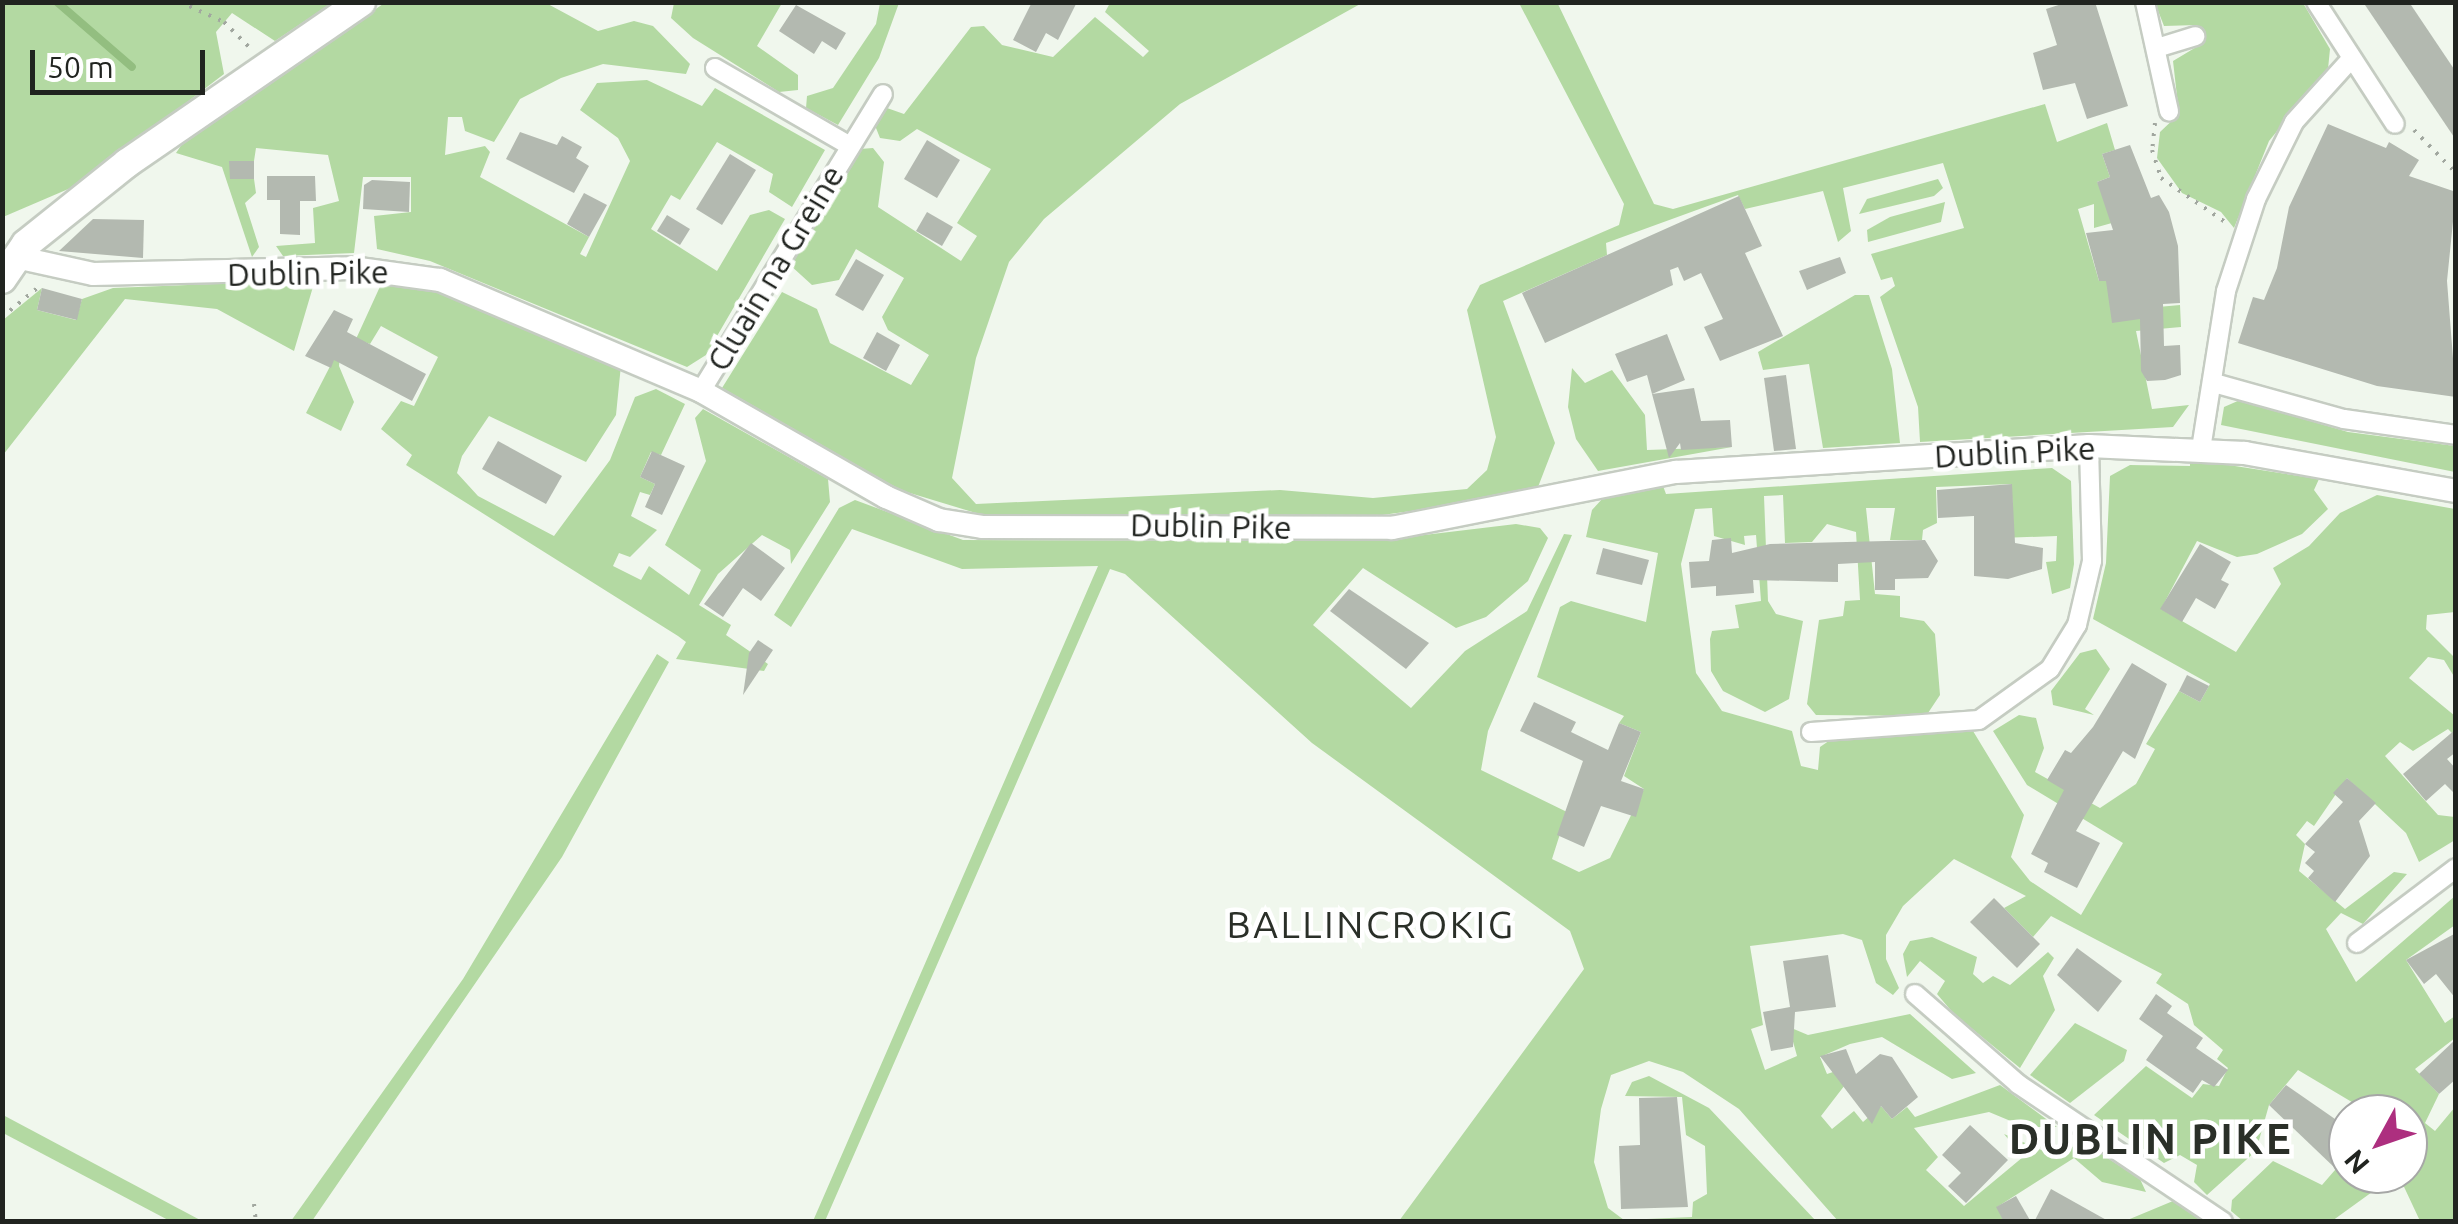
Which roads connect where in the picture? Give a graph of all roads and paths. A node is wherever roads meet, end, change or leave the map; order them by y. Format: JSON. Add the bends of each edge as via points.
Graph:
{"nodes":[{"id":1,"x":180,"y":2,"type":"edge"},
{"id":2,"x":360,"y":2,"type":"edge"},
{"id":3,"x":2144,"y":2,"type":"edge"},
{"id":4,"x":2316,"y":2,"type":"edge"},
{"id":5,"x":2195,"y":36,"type":"dead end"},
{"id":6,"x":2160,"y":47,"type":"junction"},
{"id":7,"x":2350,"y":60,"type":"junction"},
{"id":8,"x":266,"y":66,"type":"junction"},
{"id":9,"x":715,"y":68,"type":"dead end"},
{"id":10,"x":884,"y":94,"type":"dead end"},
{"id":11,"x":2169,"y":111,"type":"joint"},
{"id":12,"x":2395,"y":124,"type":"joint"},
{"id":13,"x":850,"y":146,"type":"junction"},
{"id":14,"x":2456,"y":173,"type":"edge"},
{"id":15,"x":2244,"y":235,"type":"junction"},
{"id":16,"x":7,"y":263,"type":"edge"},
{"id":17,"x":56,"y":268,"type":"junction"},
{"id":18,"x":2,"y":317,"type":"edge"},
{"id":19,"x":2214,"y":383,"type":"junction"},
{"id":20,"x":701,"y":391,"type":"junction"},
{"id":21,"x":2456,"y":435,"type":"edge"},
{"id":22,"x":2089,"y":446,"type":"junction"},
{"id":23,"x":2201,"y":449,"type":"junction"},
{"id":24,"x":2456,"y":491,"type":"edge"},
{"id":25,"x":1811,"y":732,"type":"dead end"},
{"id":26,"x":2456,"y":868,"type":"edge"},
{"id":27,"x":2357,"y":944,"type":"dead end"},
{"id":28,"x":1915,"y":994,"type":"dead end"},
{"id":29,"x":254,"y":1204,"type":"dead end"},
{"id":30,"x":256,"y":1222,"type":"edge"},
{"id":31,"x":2223,"y":1222,"type":"edge"}],
"edges":[{"from":1,"to":8,"type":"path","via":[[224,22]]},
{"from":2,"to":8,"type":"main road"},
{"from":3,"to":6,"type":"street"},
{"from":4,"to":7,"type":"street"},
{"from":5,"to":6,"type":"street"},
{"from":6,"to":11,"type":"street"},
{"from":7,"to":12,"type":"street"},
{"from":7,"to":15,"type":"street","via":[[2294,122]]},
{"from":8,"to":16,"type":"main road","via":[[128,163]]},
{"from":9,"to":13,"type":"street","name":"Cluain na Greine"},
{"from":10,"to":13,"type":"street","name":"Cluain na Greine"},
{"from":11,"to":15,"type":"path","via":[[2155,118],[2152,150],[2161,178]]},
{"from":12,"to":14,"type":"path","via":[[2405,117]]},
{"from":13,"to":20,"type":"street","name":"Cluain na Greine"},
{"from":15,"to":19,"type":"street","via":[[2226,292]]},
{"from":16,"to":17,"type":"street","name":"Dublin Pike"},
{"from":17,"to":18,"type":"path"},
{"from":17,"to":20,"type":"street","name":"Dublin Pike","via":[[151,276],[395,270],[488,296]]},
{"from":19,"to":21,"type":"street","via":[[2344,420]]},
{"from":19,"to":23,"type":"street"},
{"from":20,"to":22,"type":"street","name":"Dublin Pike","via":[[886,497],[938,520],[983,527],[1392,528],[1676,472]]},
{"from":22,"to":23,"type":"street","name":"Dublin Pike"},
{"from":22,"to":25,"type":"street","via":[[2092,561],[2077,625],[2050,669],[1979,720]]},
{"from":23,"to":24,"type":"street","name":"Dublin Pike"},
{"from":26,"to":27,"type":"street"},
{"from":28,"to":31,"type":"street","via":[[2018,1084]]},
{"from":29,"to":30,"type":"path"}]}
